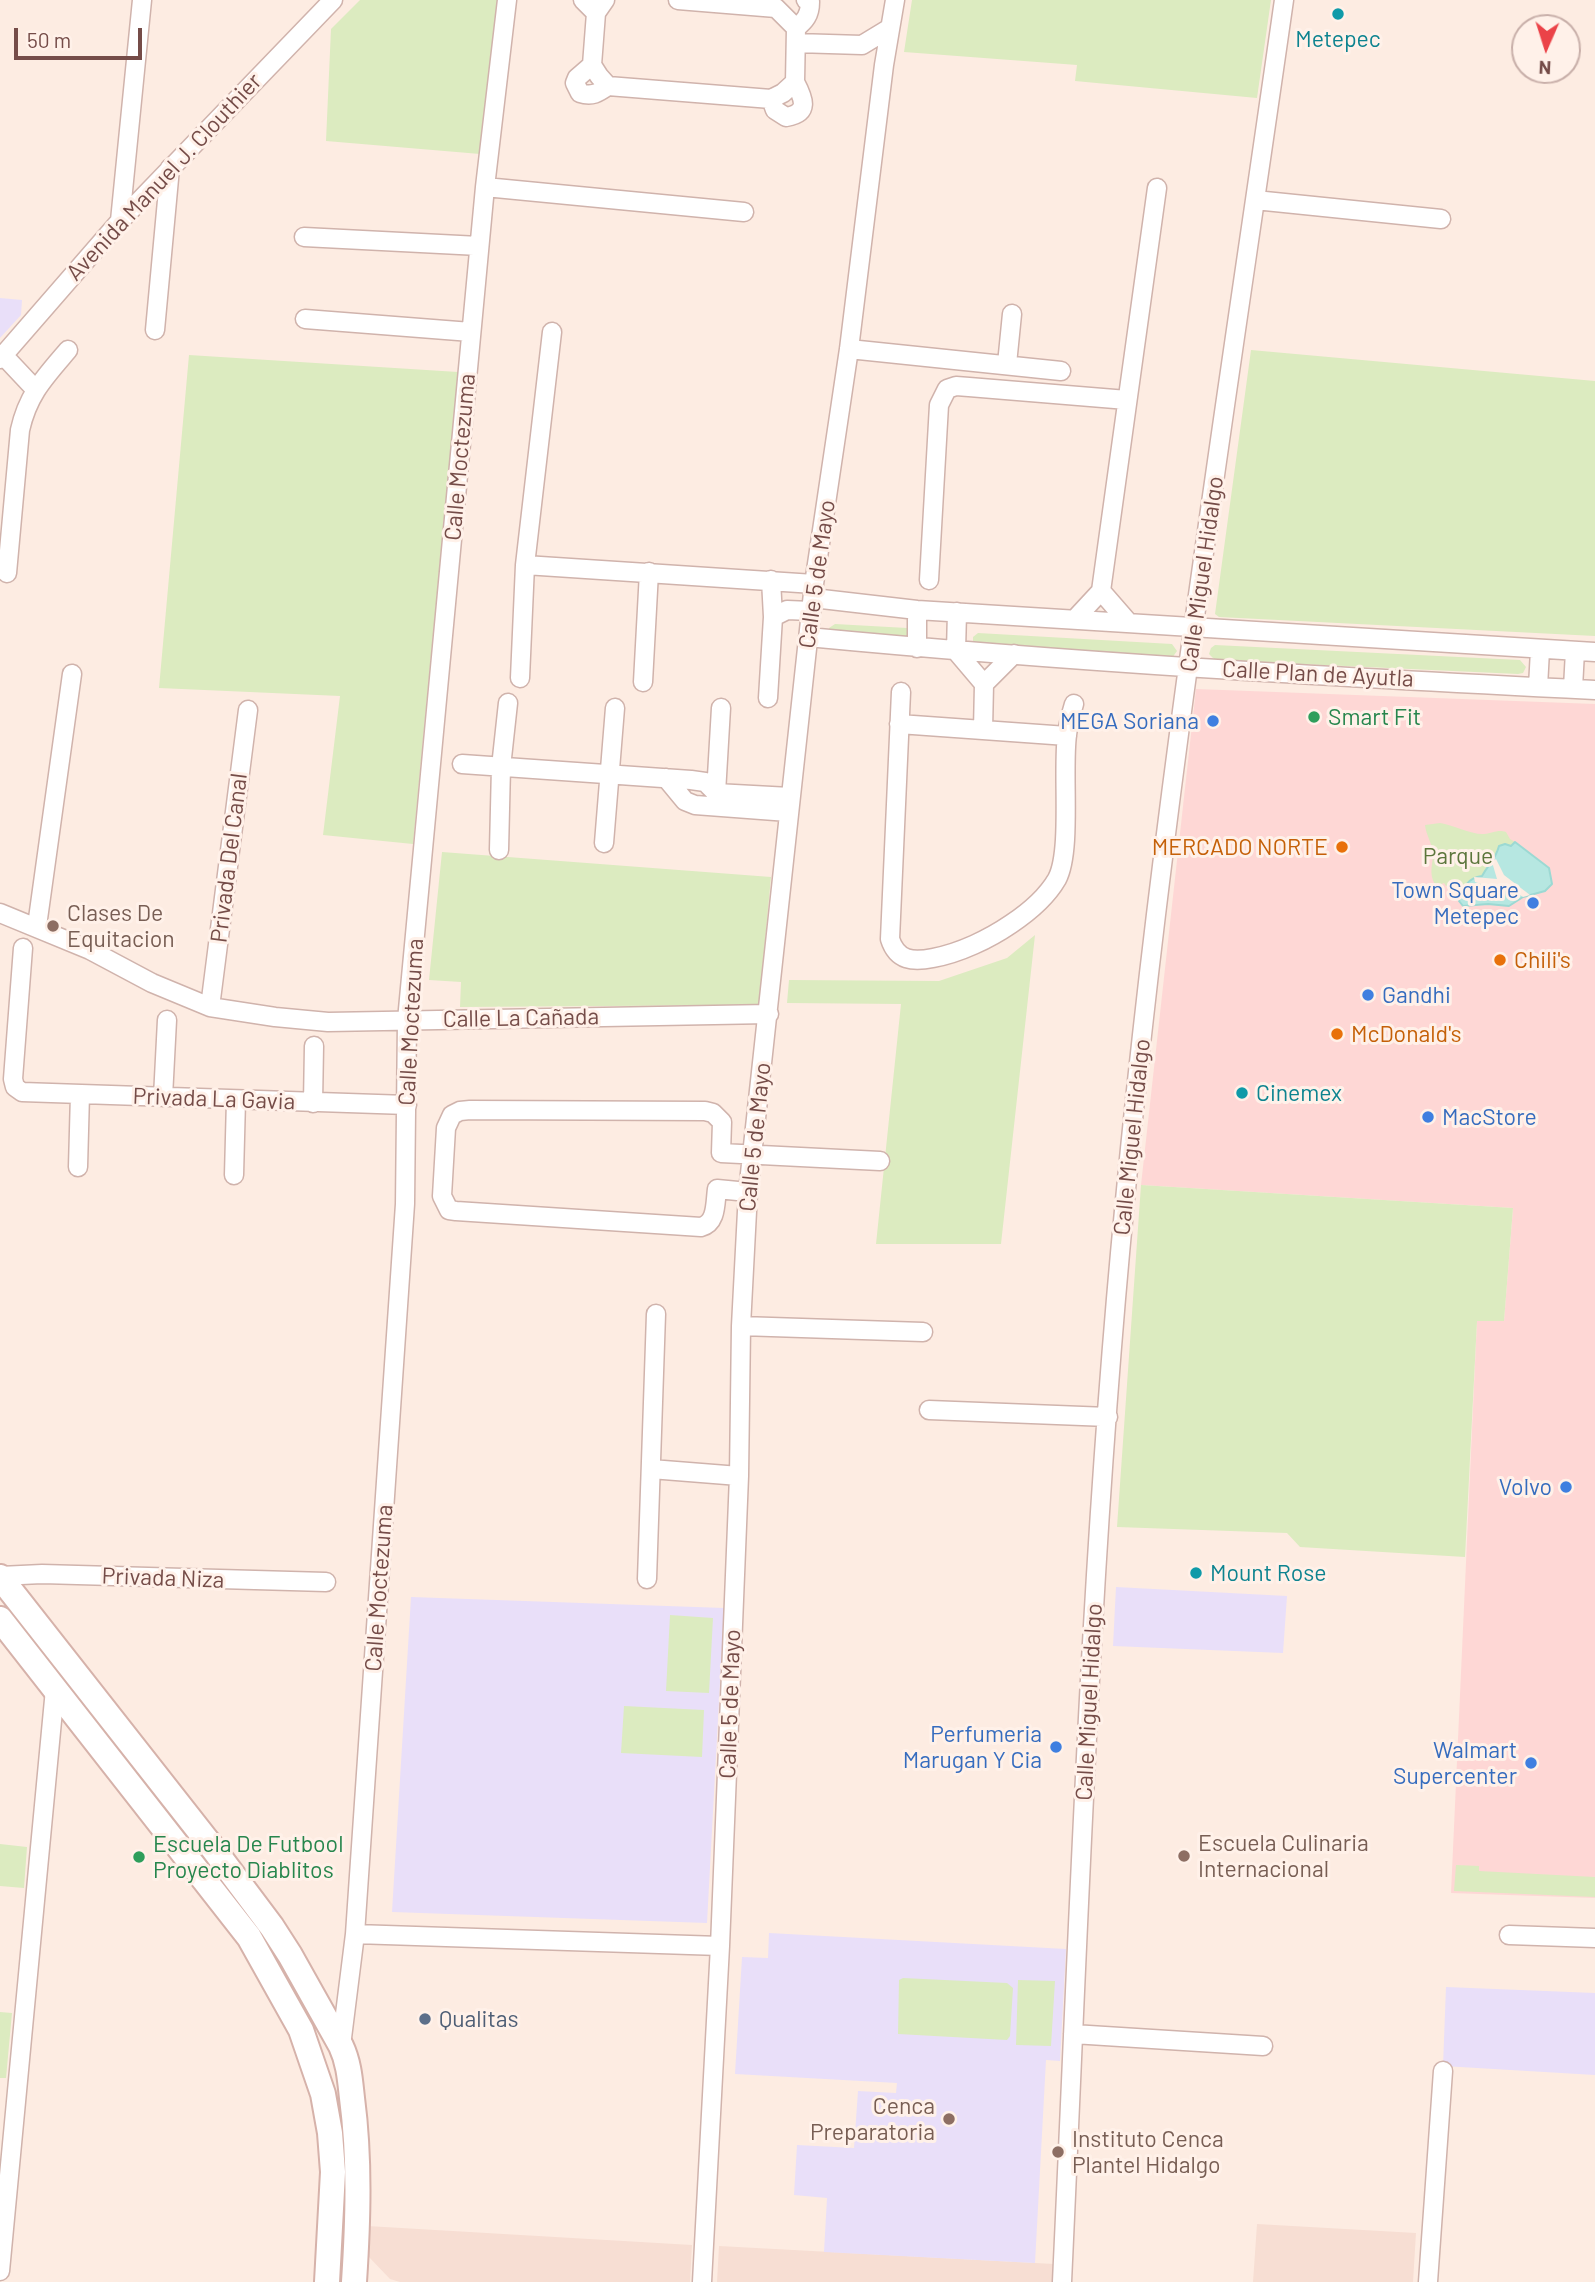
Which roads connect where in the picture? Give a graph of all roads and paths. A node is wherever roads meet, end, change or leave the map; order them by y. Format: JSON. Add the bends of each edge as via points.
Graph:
{"nodes":[{"id":1,"x":142,"y":0,"type":"edge"},
{"id":2,"x":333,"y":0,"type":"edge"},
{"id":3,"x":507,"y":0,"type":"edge"},
{"id":4,"x":583,"y":0,"type":"edge"},
{"id":5,"x":678,"y":0,"type":"edge"},
{"id":6,"x":806,"y":0,"type":"edge"},
{"id":7,"x":895,"y":0,"type":"edge"},
{"id":8,"x":1284,"y":0,"type":"edge"},
{"id":9,"x":782,"y":4,"type":"edge"},
{"id":10,"x":600,"y":6,"type":"edge"},
{"id":11,"x":890,"y":28,"type":"junction"},
{"id":12,"x":796,"y":35,"type":"junction"},
{"id":13,"x":862,"y":45,"type":"junction"},
{"id":14,"x":592,"y":65,"type":"junction"},
{"id":15,"x":884,"y":65,"type":"junction"},
{"id":16,"x":795,"y":82,"type":"junction"},
{"id":17,"x":608,"y":86,"type":"junction"},
{"id":18,"x":771,"y":99,"type":"junction"},
{"id":19,"x":170,"y":168,"type":"junction"},
{"id":20,"x":485,"y":187,"type":"junction"},
{"id":21,"x":1157,"y":188,"type":"dead end"},
{"id":22,"x":1255,"y":200,"type":"junction"},
{"id":23,"x":744,"y":212,"type":"dead end"},
{"id":24,"x":1441,"y":219,"type":"dead end"},
{"id":25,"x":120,"y":221,"type":"junction"},
{"id":26,"x":304,"y":237,"type":"dead end"},
{"id":27,"x":479,"y":246,"type":"junction"},
{"id":28,"x":1012,"y":314,"type":"dead end"},
{"id":29,"x":304,"y":318,"type":"dead end"},
{"id":30,"x":155,"y":330,"type":"dead end"},
{"id":31,"x":552,"y":331,"type":"dead end"},
{"id":32,"x":471,"y":332,"type":"junction"},
{"id":33,"x":68,"y":349,"type":"dead end"},
{"id":34,"x":849,"y":349,"type":"junction"},
{"id":35,"x":1,"y":357,"type":"edge"},
{"id":36,"x":1007,"y":364,"type":"junction"},
{"id":37,"x":1061,"y":371,"type":"dead end"},
{"id":38,"x":35,"y":389,"type":"junction"},
{"id":39,"x":1127,"y":400,"type":"junction"},
{"id":40,"x":525,"y":565,"type":"junction"},
{"id":41,"x":649,"y":572,"type":"junction"},
{"id":42,"x":6,"y":573,"type":"dead end"},
{"id":43,"x":771,"y":580,"type":"junction"},
{"id":44,"x":929,"y":580,"type":"dead end"},
{"id":45,"x":1101,"y":591,"type":"junction"},
{"id":46,"x":812,"y":598,"type":"junction"},
{"id":47,"x":917,"y":610,"type":"junction"},
{"id":48,"x":957,"y":612,"type":"junction"},
{"id":49,"x":773,"y":617,"type":"junction"},
{"id":50,"x":1075,"y":619,"type":"junction"},
{"id":51,"x":1128,"y":622,"type":"junction"},
{"id":52,"x":1194,"y":625,"type":"junction"},
{"id":53,"x":807,"y":637,"type":"junction"},
{"id":54,"x":917,"y":648,"type":"junction"},
{"id":55,"x":1539,"y":650,"type":"junction"},
{"id":56,"x":1574,"y":650,"type":"junction"},
{"id":57,"x":956,"y":651,"type":"junction"},
{"id":58,"x":1595,"y":652,"type":"edge"},
{"id":59,"x":1014,"y":654,"type":"junction"},
{"id":60,"x":1189,"y":666,"type":"junction"},
{"id":61,"x":72,"y":674,"type":"dead end"},
{"id":62,"x":520,"y":678,"type":"dead end"},
{"id":63,"x":643,"y":682,"type":"dead end"},
{"id":64,"x":984,"y":684,"type":"junction"},
{"id":65,"x":1538,"y":687,"type":"junction"},
{"id":66,"x":1573,"y":688,"type":"junction"},
{"id":67,"x":1595,"y":690,"type":"edge"},
{"id":68,"x":901,"y":692,"type":"dead end"},
{"id":69,"x":768,"y":698,"type":"dead end"},
{"id":70,"x":508,"y":703,"type":"dead end"},
{"id":71,"x":1074,"y":704,"type":"dead end"},
{"id":72,"x":615,"y":708,"type":"dead end"},
{"id":73,"x":721,"y":708,"type":"dead end"},
{"id":74,"x":248,"y":710,"type":"dead end"},
{"id":75,"x":899,"y":724,"type":"junction"},
{"id":76,"x":983,"y":730,"type":"junction"},
{"id":77,"x":1067,"y":736,"type":"junction"},
{"id":78,"x":462,"y":764,"type":"dead end"},
{"id":79,"x":501,"y":767,"type":"junction"},
{"id":80,"x":610,"y":774,"type":"junction"},
{"id":81,"x":666,"y":778,"type":"junction"},
{"id":82,"x":716,"y":793,"type":"junction"},
{"id":83,"x":789,"y":805,"type":"junction"},
{"id":84,"x":604,"y":843,"type":"dead end"},
{"id":85,"x":499,"y":850,"type":"dead end"},
{"id":86,"x":0,"y":913,"type":"edge"},
{"id":87,"x":37,"y":926,"type":"junction"},
{"id":88,"x":23,"y":948,"type":"dead end"},
{"id":89,"x":210,"y":1007,"type":"junction"},
{"id":90,"x":769,"y":1014,"type":"junction"},
{"id":91,"x":167,"y":1020,"type":"dead end"},
{"id":92,"x":407,"y":1020,"type":"junction"},
{"id":93,"x":314,"y":1046,"type":"dead end"},
{"id":94,"x":80,"y":1094,"type":"junction"},
{"id":95,"x":163,"y":1097,"type":"junction"},
{"id":96,"x":236,"y":1100,"type":"junction"},
{"id":97,"x":313,"y":1103,"type":"junction"},
{"id":98,"x":407,"y":1105,"type":"junction"},
{"id":99,"x":752,"y":1155,"type":"junction"},
{"id":100,"x":880,"y":1161,"type":"dead end"},
{"id":101,"x":78,"y":1167,"type":"dead end"},
{"id":102,"x":234,"y":1175,"type":"dead end"},
{"id":103,"x":748,"y":1192,"type":"junction"},
{"id":104,"x":656,"y":1314,"type":"dead end"},
{"id":105,"x":741,"y":1326,"type":"junction"},
{"id":106,"x":923,"y":1332,"type":"dead end"},
{"id":107,"x":929,"y":1410,"type":"dead end"},
{"id":108,"x":1108,"y":1417,"type":"junction"},
{"id":109,"x":651,"y":1469,"type":"junction"},
{"id":110,"x":740,"y":1476,"type":"junction"},
{"id":111,"x":0,"y":1577,"type":"edge"},
{"id":112,"x":647,"y":1579,"type":"dead end"},
{"id":113,"x":326,"y":1582,"type":"dead end"},
{"id":114,"x":0,"y":1619,"type":"edge"},
{"id":115,"x":55,"y":1689,"type":"junction"},
{"id":116,"x":355,"y":1934,"type":"junction"},
{"id":117,"x":1509,"y":1935,"type":"dead end"},
{"id":118,"x":1595,"y":1938,"type":"edge"},
{"id":119,"x":720,"y":1946,"type":"junction"},
{"id":120,"x":1073,"y":2034,"type":"junction"},
{"id":121,"x":341,"y":2046,"type":"junction"},
{"id":122,"x":1263,"y":2046,"type":"dead end"},
{"id":123,"x":1443,"y":2071,"type":"dead end"},
{"id":124,"x":0,"y":2271,"type":"edge"},
{"id":125,"x":327,"y":2282,"type":"edge"},
{"id":126,"x":354,"y":2282,"type":"edge"},
{"id":127,"x":702,"y":2282,"type":"edge"},
{"id":128,"x":1062,"y":2282,"type":"edge"},
{"id":129,"x":1428,"y":2282,"type":"edge"}],
"edges":[{"from":1,"to":25,"type":"street"},
{"from":2,"to":19,"type":"street","name":"Avenida Manuel J. Clouthier"},
{"from":3,"to":20,"type":"street","name":"Calle Moctezuma"},
{"from":4,"to":10,"type":"street"},
{"from":5,"to":9,"type":"street"},
{"from":6,"to":12,"type":"street","via":[[810,11]]},
{"from":7,"to":11,"type":"street","name":"Calle 5 de Mayo"},
{"from":8,"to":22,"type":"street","name":"Calle Miguel Hidalgo"},
{"from":9,"to":12,"type":"street"},
{"from":10,"to":14,"type":"street"},
{"from":11,"to":13,"type":"street"},
{"from":11,"to":15,"type":"street","name":"Calle 5 de Mayo"},
{"from":12,"to":13,"type":"street"},
{"from":12,"to":16,"type":"street"},
{"from":13,"to":15,"type":"street"},
{"from":14,"to":17,"type":"street"},
{"from":14,"to":17,"type":"street","via":[[577,78],[580,93],[597,94]]},
{"from":15,"to":34,"type":"street","name":"Calle 5 de Mayo"},
{"from":16,"to":18,"type":"street"},
{"from":16,"to":18,"type":"street","via":[[804,101],[795,116],[786,117],[775,110]]},
{"from":17,"to":18,"type":"street"},
{"from":19,"to":25,"type":"street","name":"Avenida Manuel J. Clouthier"},
{"from":19,"to":30,"type":"street"},
{"from":20,"to":23,"type":"street"},
{"from":20,"to":27,"type":"street","name":"Calle Moctezuma"},
{"from":21,"to":39,"type":"street"},
{"from":22,"to":24,"type":"street"},
{"from":22,"to":52,"type":"street","name":"Calle Miguel Hidalgo"},
{"from":25,"to":35,"type":"street","name":"Avenida Manuel J. Clouthier"},
{"from":26,"to":27,"type":"street"},
{"from":27,"to":32,"type":"street","name":"Calle Moctezuma"},
{"from":28,"to":36,"type":"street"},
{"from":29,"to":32,"type":"street"},
{"from":31,"to":40,"type":"street"},
{"from":32,"to":92,"type":"street","name":"Calle Moctezuma"},
{"from":33,"to":38,"type":"street"},
{"from":34,"to":36,"type":"street"},
{"from":34,"to":46,"type":"street","name":"Calle 5 de Mayo"},
{"from":35,"to":38,"type":"street"},
{"from":36,"to":37,"type":"street"},
{"from":38,"to":42,"type":"street","via":[[20,430]]},
{"from":39,"to":44,"type":"street","via":[[956,386],[947,389],[939,404]]},
{"from":39,"to":45,"type":"street"},
{"from":40,"to":41,"type":"street"},
{"from":40,"to":62,"type":"street"},
{"from":41,"to":43,"type":"street"},
{"from":41,"to":63,"type":"street"},
{"from":43,"to":46,"type":"street"},
{"from":43,"to":49,"type":"street"},
{"from":45,"to":50,"type":"street"},
{"from":45,"to":51,"type":"street"},
{"from":46,"to":47,"type":"street","name":"Calle Plan de Ayutla"},
{"from":46,"to":49,"type":"street"},
{"from":46,"to":53,"type":"street","name":"Calle 5 de Mayo"},
{"from":47,"to":48,"type":"street","name":"Calle Plan de Ayutla"},
{"from":47,"to":54,"type":"street"},
{"from":48,"to":50,"type":"street","name":"Calle Plan de Ayutla"},
{"from":48,"to":57,"type":"street"},
{"from":49,"to":69,"type":"street"},
{"from":50,"to":51,"type":"street","name":"Calle Plan de Ayutla"},
{"from":51,"to":52,"type":"street","name":"Calle Plan de Ayutla"},
{"from":52,"to":55,"type":"street","name":"Calle Plan de Ayutla"},
{"from":52,"to":60,"type":"street","name":"Calle Miguel Hidalgo"},
{"from":53,"to":54,"type":"street","name":"Calle Plan de Ayutla"},
{"from":53,"to":83,"type":"street","name":"Calle 5 de Mayo"},
{"from":54,"to":57,"type":"street","name":"Calle Plan de Ayutla"},
{"from":55,"to":56,"type":"street","name":"Calle Plan de Ayutla"},
{"from":55,"to":65,"type":"street"},
{"from":56,"to":58,"type":"street","name":"Calle Plan de Ayutla"},
{"from":56,"to":66,"type":"street"},
{"from":57,"to":59,"type":"street","name":"Calle Plan de Ayutla"},
{"from":57,"to":64,"type":"street"},
{"from":59,"to":60,"type":"street","name":"Calle Plan de Ayutla"},
{"from":59,"to":64,"type":"street"},
{"from":60,"to":65,"type":"street","name":"Calle Plan de Ayutla"},
{"from":60,"to":108,"type":"street","name":"Calle Miguel Hidalgo","via":[[1126,1188]]},
{"from":61,"to":87,"type":"street"},
{"from":64,"to":76,"type":"street"},
{"from":65,"to":66,"type":"street","name":"Calle Plan de Ayutla"},
{"from":66,"to":67,"type":"street","name":"Calle Plan de Ayutla"},
{"from":68,"to":75,"type":"street"},
{"from":70,"to":79,"type":"street"},
{"from":71,"to":77,"type":"street"},
{"from":72,"to":80,"type":"street"},
{"from":73,"to":82,"type":"street"},
{"from":74,"to":89,"type":"street","name":"Privada Del Canal"},
{"from":75,"to":76,"type":"street"},
{"from":75,"to":77,"type":"street","via":[[890,939],[903,958],[914,959],[946,955],[998,933],[1030,911],[1052,886],[1064,849]]},
{"from":76,"to":77,"type":"street"},
{"from":78,"to":79,"type":"street"},
{"from":79,"to":80,"type":"street"},
{"from":79,"to":85,"type":"street"},
{"from":80,"to":81,"type":"street"},
{"from":80,"to":84,"type":"street"},
{"from":81,"to":82,"type":"street","via":[[705,782]]},
{"from":81,"to":83,"type":"street","via":[[685,801],[695,805]]},
{"from":82,"to":83,"type":"street"},
{"from":83,"to":90,"type":"street","name":"Calle 5 de Mayo"},
{"from":86,"to":87,"type":"street","name":"Calle La Cañada"},
{"from":87,"to":89,"type":"street","name":"Calle La Cañada"},
{"from":88,"to":94,"type":"street","name":"Privada La Gavia","via":[[15,1087],[22,1092]]},
{"from":89,"to":92,"type":"street","name":"Calle La Cañada","via":[[328,1022]]},
{"from":90,"to":92,"type":"street","name":"Calle La Cañada"},
{"from":90,"to":99,"type":"street","name":"Calle 5 de Mayo"},
{"from":91,"to":95,"type":"street"},
{"from":92,"to":98,"type":"street","name":"Calle Moctezuma"},
{"from":93,"to":97,"type":"street"},
{"from":94,"to":95,"type":"street","name":"Privada La Gavia"},
{"from":94,"to":101,"type":"street"},
{"from":95,"to":96,"type":"street","name":"Privada La Gavia"},
{"from":96,"to":97,"type":"street","name":"Privada La Gavia"},
{"from":96,"to":102,"type":"street"},
{"from":97,"to":98,"type":"street","name":"Privada La Gavia"},
{"from":98,"to":116,"type":"street","name":"Calle Moctezuma","via":[[405,1204]]},
{"from":99,"to":100,"type":"street"},
{"from":99,"to":103,"type":"street","name":"Calle 5 de Mayo"},
{"from":99,"to":103,"type":"street","via":[[721,1153],[722,1122],[705,1111],[470,1110],[452,1115],[446,1128],[442,1196],[449,1209],[456,1211],[701,1227],[712,1221],[717,1189]]},
{"from":103,"to":105,"type":"street","name":"Calle 5 de Mayo"},
{"from":104,"to":109,"type":"street"},
{"from":105,"to":106,"type":"street"},
{"from":105,"to":110,"type":"street","name":"Calle 5 de Mayo"},
{"from":107,"to":108,"type":"street"},
{"from":108,"to":120,"type":"street","name":"Calle Miguel Hidalgo"},
{"from":109,"to":110,"type":"street"},
{"from":109,"to":112,"type":"street"},
{"from":110,"to":119,"type":"street","name":"Calle 5 de Mayo"},
{"from":111,"to":113,"type":"street","name":"Privada Niza","via":[[42,1574]]},
{"from":111,"to":121,"type":"street","via":[[272,1927]]},
{"from":114,"to":115,"type":"street"},
{"from":115,"to":124,"type":"street"},
{"from":115,"to":125,"type":"street","via":[[249,1937],[300,2030],[323,2094],[330,2133],[333,2172]]},
{"from":116,"to":119,"type":"street"},
{"from":116,"to":121,"type":"street","name":"Calle Moctezuma"},
{"from":117,"to":118,"type":"street"},
{"from":119,"to":127,"type":"street","name":"Calle 5 de Mayo"},
{"from":120,"to":122,"type":"street"},
{"from":120,"to":128,"type":"street","name":"Calle Miguel Hidalgo"},
{"from":121,"to":126,"type":"street","via":[[347,2059],[356,2146]]},
{"from":123,"to":129,"type":"street"}]}
